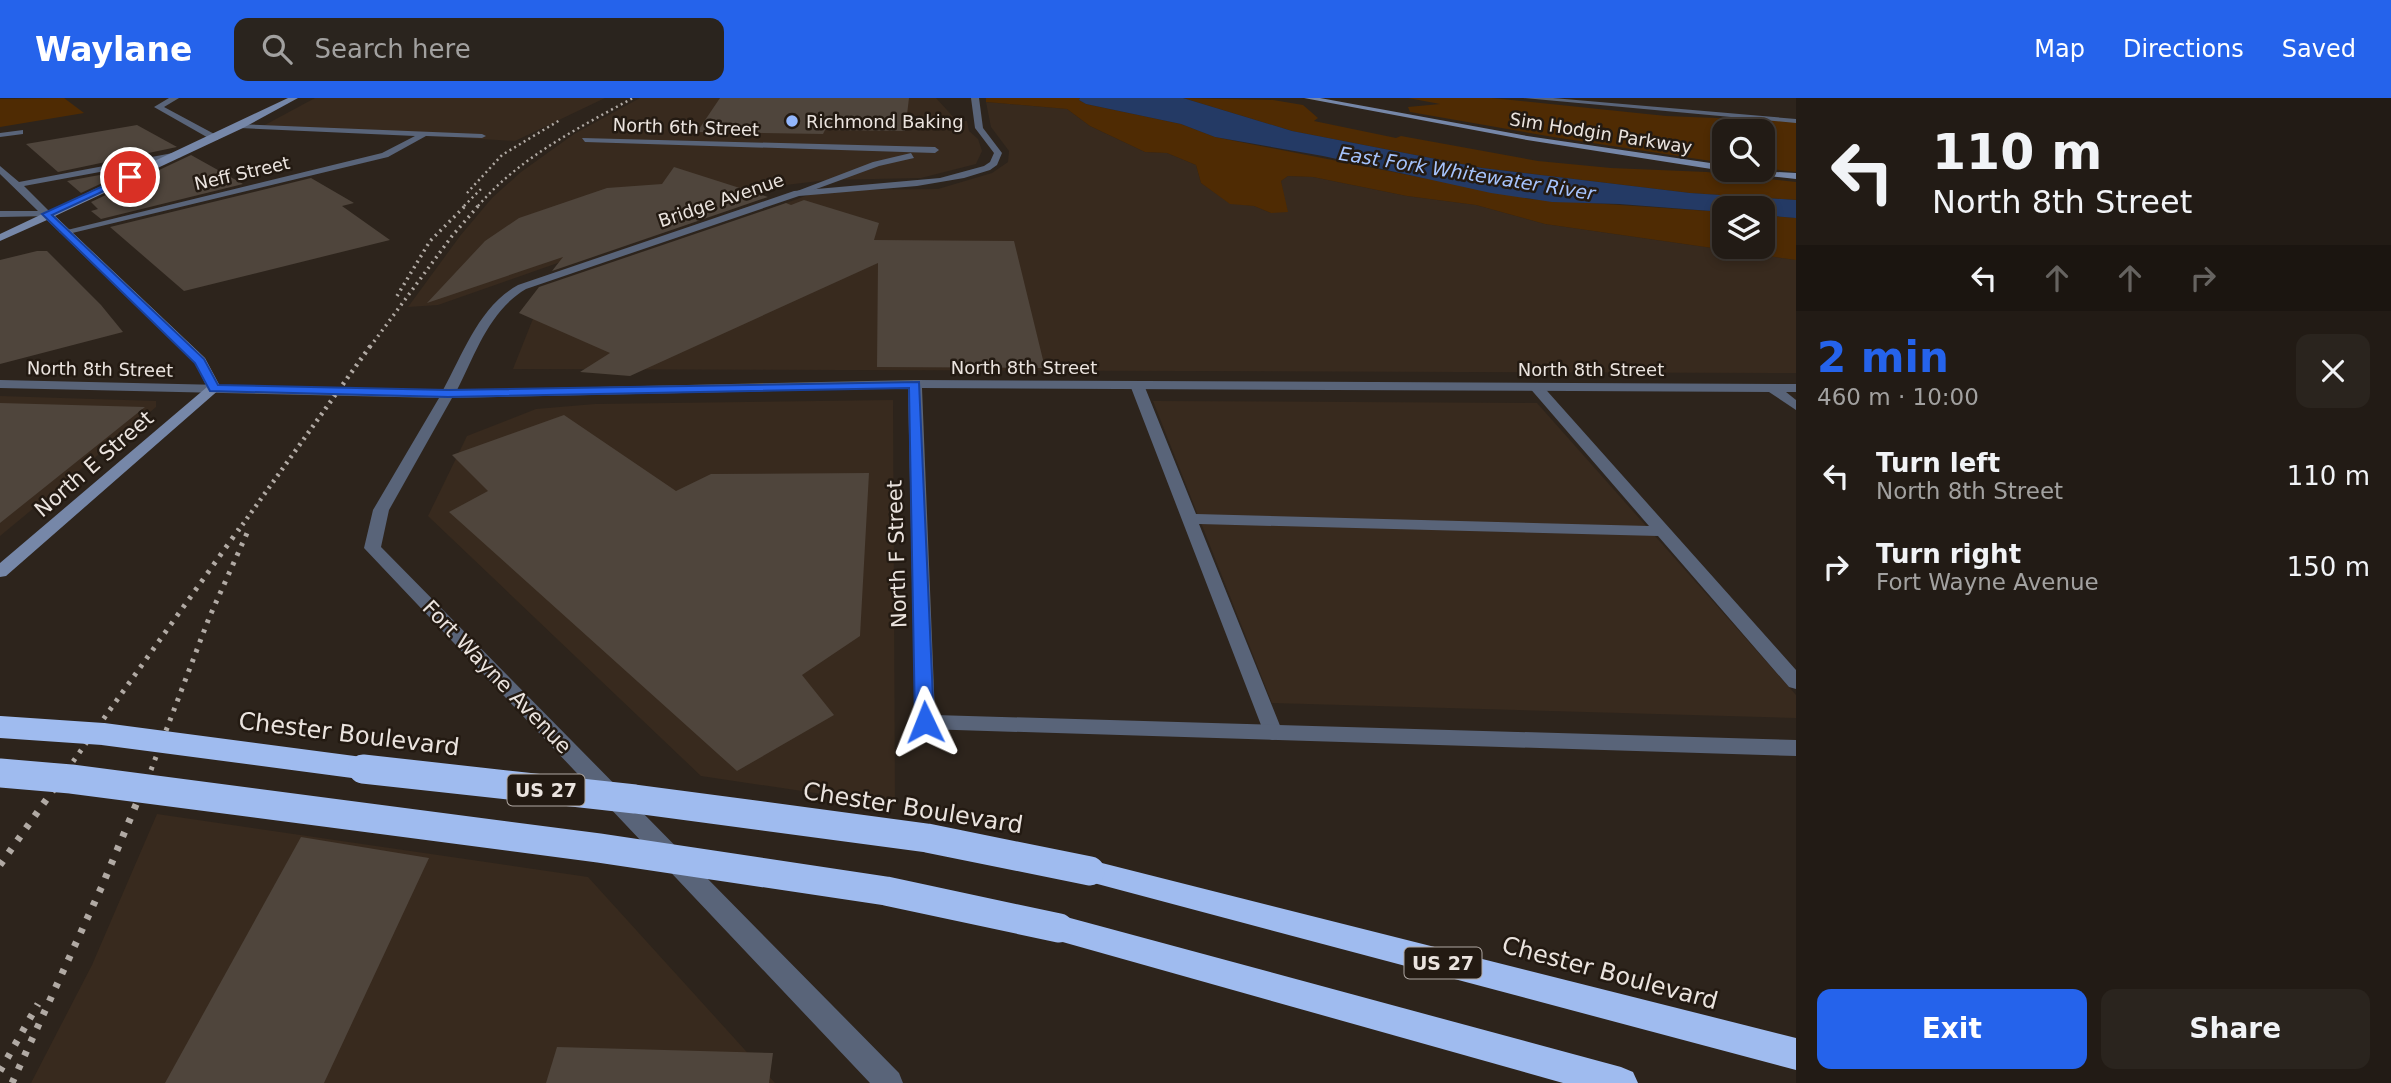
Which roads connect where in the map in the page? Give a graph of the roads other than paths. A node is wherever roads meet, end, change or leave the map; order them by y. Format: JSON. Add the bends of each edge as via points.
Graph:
{"nodes":[{"id":1,"x":175,"y":98,"type":"edge"},
{"id":2,"x":294,"y":98,"type":"edge"},
{"id":3,"x":975,"y":98,"type":"edge"},
{"id":4,"x":1308,"y":98,"type":"edge"},
{"id":5,"x":1527,"y":98,"type":"edge"},
{"id":6,"x":1796,"y":121,"type":"edge"},
{"id":7,"x":240,"y":127,"type":"junction"},
{"id":8,"x":20,"y":132,"type":"dead end"},
{"id":9,"x":424,"y":134,"type":"junction"},
{"id":10,"x":0,"y":135,"type":"edge"},
{"id":11,"x":482,"y":136,"type":"dead end"},
{"id":12,"x":215,"y":138,"type":"junction"},
{"id":13,"x":585,"y":140,"type":"dead end"},
{"id":14,"x":178,"y":155,"type":"junction"},
{"id":15,"x":1712,"y":166,"type":"edge"},
{"id":16,"x":0,"y":169,"type":"edge"},
{"id":17,"x":1775,"y":174,"type":"edge"},
{"id":18,"x":1796,"y":176,"type":"edge"},
{"id":19,"x":17,"y":185,"type":"junction"},
{"id":20,"x":797,"y":193,"type":"junction"},
{"id":21,"x":0,"y":214,"type":"edge"},
{"id":22,"x":47,"y":214,"type":"junction"},
{"id":23,"x":64,"y":232,"type":"junction"},
{"id":24,"x":0,"y":238,"type":"edge"},
{"id":25,"x":0,"y":384,"type":"edge"},
{"id":26,"x":915,"y":384,"type":"junction"},
{"id":27,"x":1137,"y":385,"type":"junction"},
{"id":28,"x":1535,"y":386,"type":"junction"},
{"id":29,"x":214,"y":388,"type":"junction"},
{"id":30,"x":1772,"y":388,"type":"junction"},
{"id":31,"x":1796,"y":388,"type":"edge"},
{"id":32,"x":448,"y":394,"type":"junction"},
{"id":33,"x":1796,"y":406,"type":"edge"},
{"id":34,"x":1189,"y":519,"type":"junction"},
{"id":35,"x":1662,"y":531,"type":"junction"},
{"id":36,"x":0,"y":572,"type":"edge"},
{"id":37,"x":1796,"y":682,"type":"edge"},
{"id":38,"x":0,"y":727,"type":"edge"},
{"id":39,"x":1273,"y":733,"type":"junction"},
{"id":40,"x":1796,"y":748,"type":"edge"},
{"id":41,"x":0,"y":773,"type":"edge"},
{"id":42,"x":1796,"y":1054,"type":"edge"},
{"id":43,"x":889,"y":1083,"type":"edge"},
{"id":44,"x":1621,"y":1083,"type":"edge"}],
"edges":[{"from":1,"to":12,"type":"street","via":[[158,107]]},
{"from":2,"to":7,"type":"street"},
{"from":3,"to":20,"type":"street","name":"Bridge Avenue","via":[[979,128],[998,153],[987,168],[936,182]]},
{"from":4,"to":15,"type":"street","name":"Sim Hodgin Parkway"},
{"from":5,"to":6,"type":"street"},
{"from":7,"to":9,"type":"street"},
{"from":7,"to":12,"type":"street"},
{"from":8,"to":10,"type":"street"},
{"from":9,"to":11,"type":"street"},
{"from":9,"to":23,"type":"street","name":"Neff Street","via":[[385,155]]},
{"from":12,"to":14,"type":"street"},
{"from":13,"to":20,"type":"street","name":"North 6th Street","via":[[934,150],[876,164]]},
{"from":14,"to":19,"type":"street"},
{"from":14,"to":22,"type":"street"},
{"from":16,"to":19,"type":"street"},
{"from":17,"to":18,"type":"street"},
{"from":19,"to":22,"type":"street"},
{"from":20,"to":32,"type":"street","name":"Bridge Avenue","via":[[508,295],[491,312]]},
{"from":21,"to":22,"type":"street"},
{"from":22,"to":23,"type":"street"},
{"from":22,"to":24,"type":"street"},
{"from":23,"to":29,"type":"street","via":[[200,361]]},
{"from":25,"to":29,"type":"street","name":"North 8th Street"},
{"from":26,"to":27,"type":"street","name":"North 8th Street"},
{"from":26,"to":32,"type":"street","name":"North 8th Street"},
{"from":26,"to":39,"type":"street","name":"North F Street","via":[[925,722]]},
{"from":27,"to":28,"type":"street","name":"North 8th Street"},
{"from":27,"to":34,"type":"street"},
{"from":28,"to":30,"type":"street","name":"North 8th Street"},
{"from":28,"to":35,"type":"street"},
{"from":29,"to":32,"type":"street","name":"North 8th Street"},
{"from":29,"to":36,"type":"street","name":"North E Street"},
{"from":30,"to":31,"type":"street","name":"North 8th Street"},
{"from":30,"to":33,"type":"street"},
{"from":32,"to":43,"type":"street","name":"Fort Wayne Avenue","via":[[381,510],[372,548]]},
{"from":34,"to":35,"type":"street"},
{"from":34,"to":39,"type":"street"},
{"from":35,"to":37,"type":"street"},
{"from":38,"to":42,"type":"highway","name":"Chester Boulevard","number":"US 27","bridge":true,"via":[[103,734],[926,838],[1090,871]]},
{"from":39,"to":40,"type":"street"},
{"from":41,"to":44,"type":"highway","number":"US 27","bridge":true,"via":[[613,850],[886,891],[1059,928]]}]}
